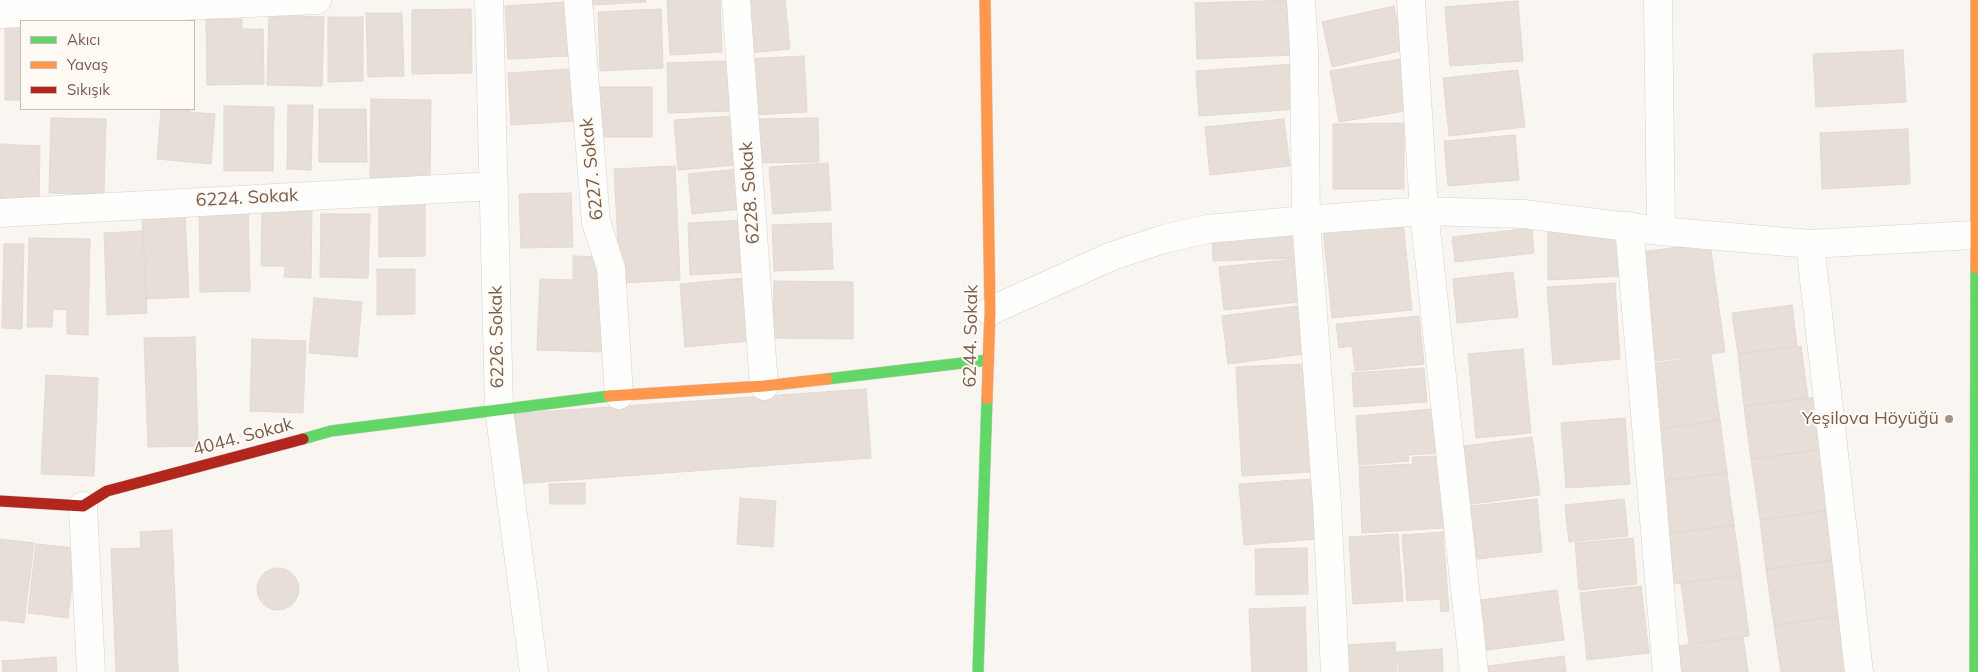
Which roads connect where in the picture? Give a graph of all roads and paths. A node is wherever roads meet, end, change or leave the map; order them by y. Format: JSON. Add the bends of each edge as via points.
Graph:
{"nodes":[{"id":1,"x":317,"y":0,"type":"edge"},
{"id":2,"x":489,"y":0,"type":"edge"},
{"id":3,"x":578,"y":0,"type":"edge"},
{"id":4,"x":736,"y":0,"type":"edge"},
{"id":5,"x":985,"y":0,"type":"edge"},
{"id":6,"x":1301,"y":0,"type":"edge"},
{"id":7,"x":1410,"y":0,"type":"edge"},
{"id":8,"x":1658,"y":0,"type":"edge"},
{"id":9,"x":1976,"y":0,"type":"edge"},
{"id":10,"x":165,"y":3,"type":"edge"},
{"id":11,"x":0,"y":14,"type":"edge"},
{"id":12,"x":494,"y":186,"type":"junction"},
{"id":13,"x":1424,"y":211,"type":"junction"},
{"id":14,"x":0,"y":213,"type":"edge"},
{"id":15,"x":1306,"y":220,"type":"junction"},
{"id":16,"x":1629,"y":226,"type":"junction"},
{"id":17,"x":1661,"y":231,"type":"junction"},
{"id":18,"x":1974,"y":235,"type":"junction"},
{"id":19,"x":1810,"y":244,"type":"junction"},
{"id":20,"x":990,"y":311,"type":"junction"},
{"id":21,"x":988,"y":360,"type":"junction"},
{"id":22,"x":764,"y":386,"type":"junction"},
{"id":23,"x":619,"y":395,"type":"junction"},
{"id":24,"x":499,"y":409,"type":"junction"},
{"id":25,"x":0,"y":501,"type":"edge"},
{"id":26,"x":83,"y":506,"type":"junction"},
{"id":27,"x":91,"y":672,"type":"edge"},
{"id":28,"x":534,"y":672,"type":"edge"},
{"id":29,"x":978,"y":672,"type":"edge"},
{"id":30,"x":1334,"y":672,"type":"edge"},
{"id":31,"x":1474,"y":672,"type":"edge"},
{"id":32,"x":1668,"y":672,"type":"edge"},
{"id":33,"x":1859,"y":672,"type":"edge"},
{"id":34,"x":1975,"y":672,"type":"edge"}],
"edges":[{"from":1,"to":10,"type":"street"},
{"from":2,"to":12,"type":"street","name":"6226. Sokak"},
{"from":3,"to":23,"type":"street","name":"6227. Sokak","via":[[596,222],[611,268]]},
{"from":4,"to":22,"type":"street","name":"6228. Sokak"},
{"from":5,"to":20,"type":"street","name":"6244. Sokak"},
{"from":6,"to":15,"type":"street"},
{"from":7,"to":13,"type":"street"},
{"from":8,"to":17,"type":"street"},
{"from":9,"to":18,"type":"street"},
{"from":10,"to":11,"type":"street"},
{"from":12,"to":14,"type":"street","name":"6224. Sokak"},
{"from":12,"to":24,"type":"street","name":"6226. Sokak"},
{"from":13,"to":15,"type":"street"},
{"from":13,"to":16,"type":"street","via":[[1524,214]]},
{"from":13,"to":31,"type":"street"},
{"from":15,"to":20,"type":"street","via":[[1207,229],[1164,239],[1112,256]]},
{"from":15,"to":30,"type":"street","via":[[1327,504]]},
{"from":16,"to":17,"type":"street"},
{"from":16,"to":32,"type":"street"},
{"from":17,"to":19,"type":"street"},
{"from":18,"to":19,"type":"street"},
{"from":18,"to":34,"type":"street"},
{"from":19,"to":33,"type":"street"},
{"from":20,"to":21,"type":"street","name":"6244. Sokak"},
{"from":21,"to":22,"type":"street","name":"4044. Sokak"},
{"from":21,"to":29,"type":"street","name":"6244. Sokak"},
{"from":22,"to":23,"type":"street","name":"4044. Sokak"},
{"from":23,"to":24,"type":"street","name":"4044. Sokak"},
{"from":24,"to":26,"type":"street","name":"4044. Sokak","via":[[331,431],[107,491]]},
{"from":24,"to":28,"type":"street","name":"6226. Sokak"},
{"from":25,"to":26,"type":"street"},
{"from":26,"to":27,"type":"street"}]}
